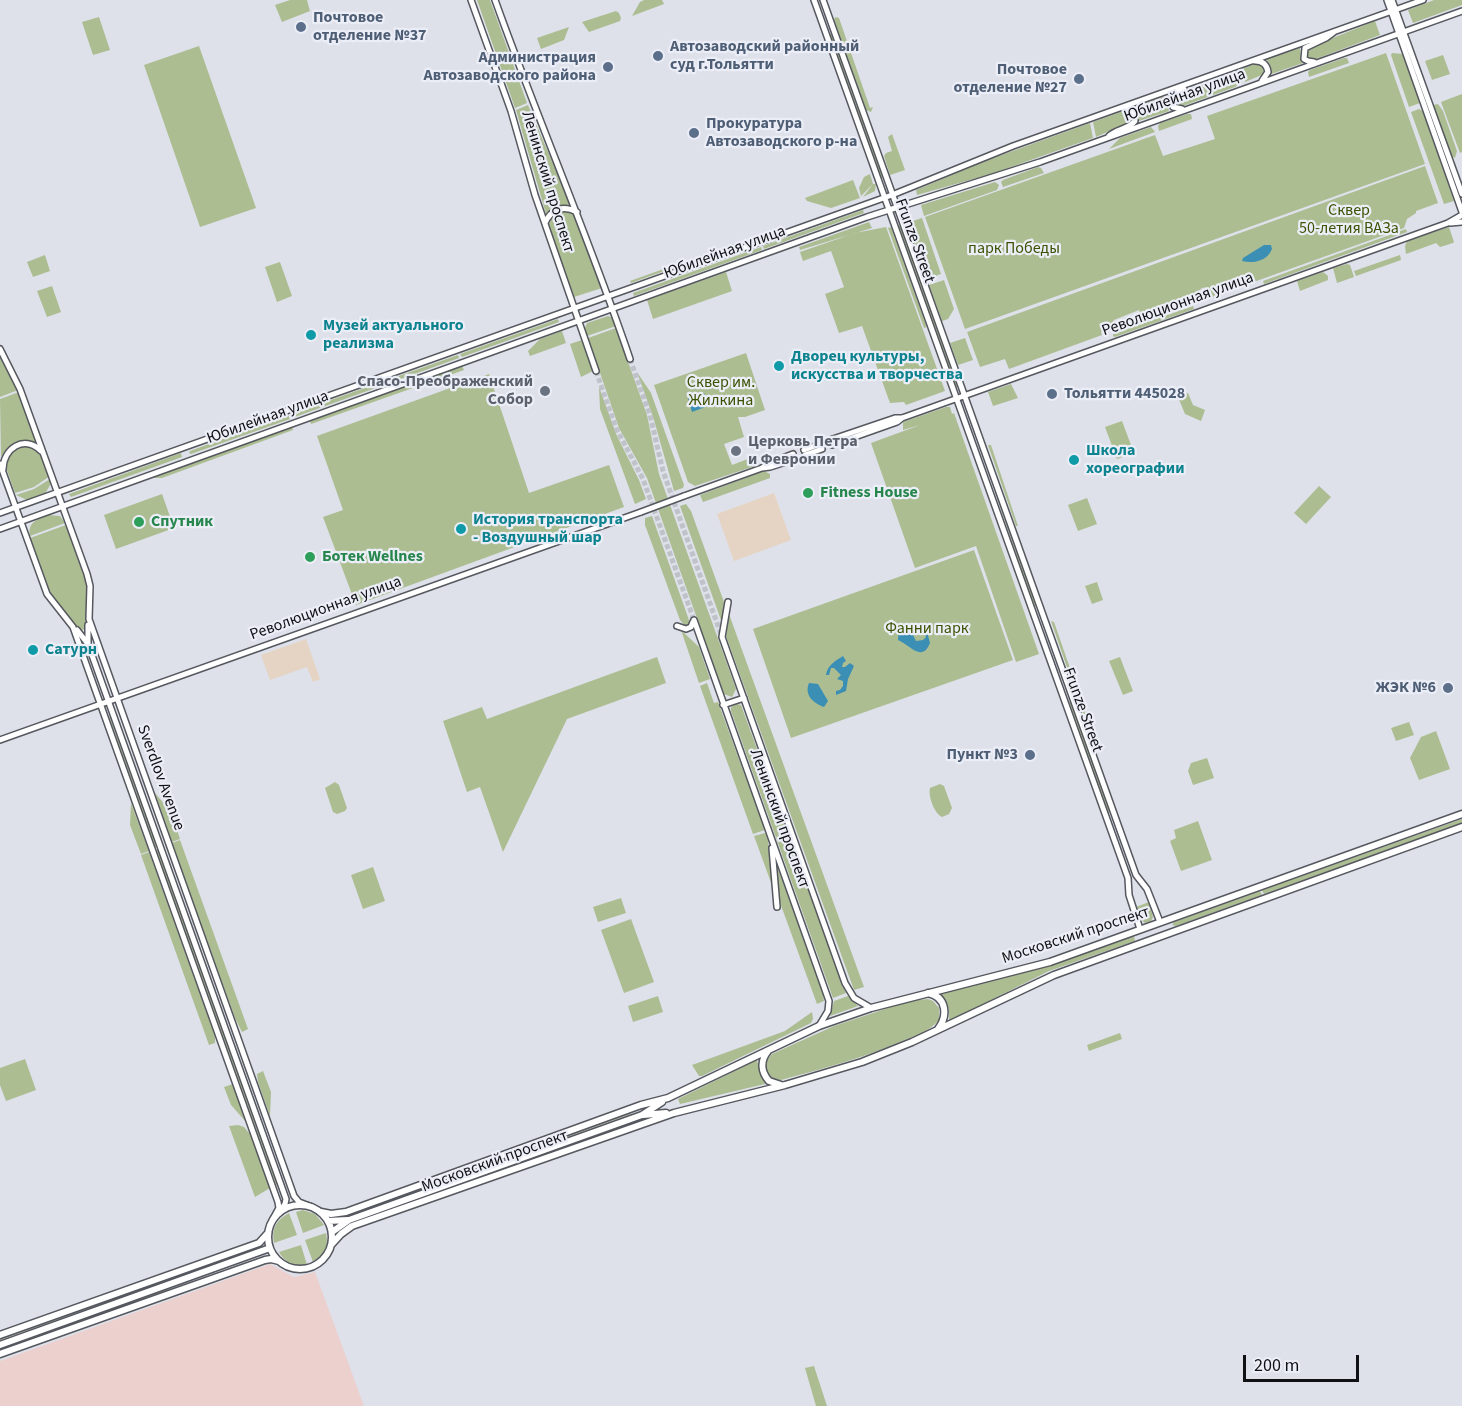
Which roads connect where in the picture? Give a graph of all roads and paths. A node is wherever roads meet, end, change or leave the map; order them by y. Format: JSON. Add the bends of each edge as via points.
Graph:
{"nodes":[{"id":1,"x":471,"y":0,"type":"edge"},
{"id":2,"x":495,"y":0,"type":"edge"},
{"id":3,"x":814,"y":0,"type":"edge"},
{"id":4,"x":824,"y":0,"type":"edge"},
{"id":5,"x":1387,"y":0,"type":"edge"},
{"id":6,"x":1392,"y":0,"type":"edge"},
{"id":7,"x":1423,"y":0,"type":"edge"},
{"id":8,"x":1393,"y":11,"type":"junction"},
{"id":9,"x":1462,"y":11,"type":"edge"},
{"id":10,"x":834,"y":29,"type":"junction"},
{"id":11,"x":1338,"y":29,"type":"junction"},
{"id":12,"x":826,"y":32,"type":"junction"},
{"id":13,"x":1401,"y":33,"type":"junction"},
{"id":14,"x":1251,"y":61,"type":"junction"},
{"id":15,"x":1320,"y":61,"type":"junction"},
{"id":16,"x":1202,"y":80,"type":"junction"},
{"id":17,"x":1261,"y":82,"type":"junction"},
{"id":18,"x":1120,"y":108,"type":"junction"},
{"id":19,"x":1186,"y":109,"type":"junction"},
{"id":20,"x":1105,"y":139,"type":"junction"},
{"id":21,"x":1462,"y":194,"type":"edge"},
{"id":22,"x":892,"y":195,"type":"junction"},
{"id":23,"x":885,"y":198,"type":"junction"},
{"id":24,"x":897,"y":207,"type":"junction"},
{"id":25,"x":889,"y":210,"type":"junction"},
{"id":26,"x":577,"y":212,"type":"junction"},
{"id":27,"x":1462,"y":213,"type":"edge"},
{"id":28,"x":1462,"y":222,"type":"edge"},
{"id":29,"x":1448,"y":223,"type":"junction"},
{"id":30,"x":545,"y":224,"type":"junction"},
{"id":31,"x":608,"y":296,"type":"junction"},
{"id":32,"x":574,"y":308,"type":"junction"},
{"id":33,"x":612,"y":308,"type":"junction"},
{"id":34,"x":578,"y":321,"type":"junction"},
{"id":35,"x":0,"y":349,"type":"edge"},
{"id":36,"x":630,"y":359,"type":"tunnel mouth"},
{"id":37,"x":596,"y":371,"type":"tunnel mouth"},
{"id":38,"x":964,"y":396,"type":"junction"},
{"id":39,"x":956,"y":399,"type":"junction"},
{"id":40,"x":831,"y":443,"type":"dead end"},
{"id":41,"x":821,"y":446,"type":"dead end"},
{"id":42,"x":183,"y":448,"type":"junction"},
{"id":43,"x":805,"y":452,"type":"dead end"},
{"id":44,"x":44,"y":454,"type":"junction"},
{"id":45,"x":794,"y":456,"type":"dead end"},
{"id":46,"x":189,"y":461,"type":"junction"},
{"id":47,"x":0,"y":464,"type":"edge"},
{"id":48,"x":3,"y":472,"type":"junction"},
{"id":49,"x":997,"y":487,"type":"junction"},
{"id":50,"x":989,"y":490,"type":"junction"},
{"id":51,"x":57,"y":493,"type":"junction"},
{"id":52,"x":15,"y":507,"type":"junction"},
{"id":53,"x":62,"y":507,"type":"junction"},
{"id":54,"x":0,"y":513,"type":"edge"},
{"id":55,"x":20,"y":522,"type":"junction"},
{"id":56,"x":0,"y":529,"type":"edge"},
{"id":57,"x":728,"y":602,"type":"dead end"},
{"id":58,"x":89,"y":622,"type":"junction"},
{"id":59,"x":678,"y":626,"type":"dead end"},
{"id":60,"x":75,"y":628,"type":"junction"},
{"id":61,"x":88,"y":644,"type":"junction"},
{"id":62,"x":1066,"y":680,"type":"junction"},
{"id":63,"x":1058,"y":682,"type":"junction"},
{"id":64,"x":117,"y":698,"type":"junction"},
{"id":65,"x":744,"y":698,"type":"junction"},
{"id":66,"x":1073,"y":699,"type":"junction"},
{"id":67,"x":108,"y":701,"type":"junction"},
{"id":68,"x":1065,"y":702,"type":"junction"},
{"id":69,"x":101,"y":704,"type":"junction"},
{"id":70,"x":723,"y":705,"type":"junction"},
{"id":71,"x":0,"y":740,"type":"edge"},
{"id":72,"x":1462,"y":814,"type":"edge"},
{"id":73,"x":1462,"y":827,"type":"edge"},
{"id":74,"x":771,"y":838,"type":"junction"},
{"id":75,"x":1136,"y":875,"type":"junction"},
{"id":76,"x":1128,"y":878,"type":"junction"},
{"id":77,"x":1144,"y":886,"type":"junction"},
{"id":78,"x":1129,"y":891,"type":"junction"},
{"id":79,"x":777,"y":907,"type":"dead end"},
{"id":80,"x":1160,"y":922,"type":"junction"},
{"id":81,"x":1140,"y":929,"type":"junction"},
{"id":82,"x":1164,"y":934,"type":"junction"},
{"id":83,"x":1144,"y":941,"type":"junction"},
{"id":84,"x":925,"y":993,"type":"junction"},
{"id":85,"x":871,"y":1008,"type":"junction"},
{"id":86,"x":819,"y":1026,"type":"junction"},
{"id":87,"x":938,"y":1030,"type":"junction"},
{"id":88,"x":770,"y":1049,"type":"junction"},
{"id":89,"x":785,"y":1085,"type":"junction"},
{"id":90,"x":666,"y":1100,"type":"junction"},
{"id":91,"x":672,"y":1113,"type":"junction"},
{"id":92,"x":642,"y":1115,"type":"junction"},
{"id":93,"x":286,"y":1199,"type":"junction"},
{"id":94,"x":301,"y":1205,"type":"junction"},
{"id":95,"x":312,"y":1207,"type":"junction"},
{"id":96,"x":321,"y":1212,"type":"junction"},
{"id":97,"x":279,"y":1213,"type":"junction"},
{"id":98,"x":273,"y":1219,"type":"junction"},
{"id":99,"x":349,"y":1220,"type":"junction"},
{"id":100,"x":328,"y":1221,"type":"junction"},
{"id":101,"x":332,"y":1232,"type":"junction"},
{"id":102,"x":268,"y":1233,"type":"junction"},
{"id":103,"x":331,"y":1245,"type":"junction"},
{"id":104,"x":270,"y":1248,"type":"junction"},
{"id":105,"x":279,"y":1262,"type":"junction"},
{"id":106,"x":0,"y":1335,"type":"edge"},
{"id":107,"x":0,"y":1345,"type":"edge"},
{"id":108,"x":0,"y":1354,"type":"edge"}],
"edges":[{"from":1,"to":30,"type":"main road","name":"Ленинский проспект","via":[[511,111]]},
{"from":2,"to":26,"type":"main road","name":"Ленинский проспект"},
{"from":3,"to":12,"type":"main road","name":"Frunze Street"},
{"from":4,"to":10,"type":"main road","name":"Frunze Street"},
{"from":5,"to":8,"type":"main road"},
{"from":6,"to":8,"type":"main road"},
{"from":7,"to":8,"type":"main road","name":"Юбилейная улица"},
{"from":8,"to":11,"type":"main road","name":"Юбилейная улица"},
{"from":8,"to":13,"type":"main road"},
{"from":9,"to":13,"type":"main road","name":"Юбилейная улица"},
{"from":10,"to":12,"type":"main road"},
{"from":10,"to":22,"type":"main road","name":"Frunze Street"},
{"from":11,"to":14,"type":"main road","name":"Юбилейная улица"},
{"from":11,"to":15,"type":"main road","via":[[1305,48],[1303,55],[1308,62]]},
{"from":12,"to":23,"type":"main road","name":"Frunze Street"},
{"from":13,"to":15,"type":"main road","name":"Юбилейная улица"},
{"from":13,"to":21,"type":"main road"},
{"from":13,"to":27,"type":"main road"},
{"from":14,"to":16,"type":"main road","name":"Юбилейная улица"},
{"from":14,"to":17,"type":"main road","via":[[1267,67]]},
{"from":15,"to":17,"type":"main road","name":"Юбилейная улица"},
{"from":16,"to":18,"type":"main road","name":"Юбилейная улица"},
{"from":16,"to":19,"type":"main road","via":[[1171,97],[1173,107]]},
{"from":17,"to":19,"type":"main road","name":"Юбилейная улица"},
{"from":18,"to":20,"type":"main road","via":[[1132,111],[1135,121]]},
{"from":18,"to":22,"type":"main road","name":"Юбилейная улица"},
{"from":19,"to":20,"type":"main road","name":"Юбилейная улица"},
{"from":20,"to":24,"type":"main road","name":"Юбилейная улица"},
{"from":22,"to":23,"type":"main road","name":"Юбилейная улица"},
{"from":22,"to":24,"type":"main road","name":"Frunze Street"},
{"from":23,"to":25,"type":"main road","name":"Frunze Street"},
{"from":23,"to":31,"type":"main road","name":"Юбилейная улица"},
{"from":24,"to":25,"type":"main road","name":"Юбилейная улица"},
{"from":24,"to":38,"type":"main road","name":"Frunze Street"},
{"from":25,"to":33,"type":"main road","name":"Юбилейная улица"},
{"from":25,"to":39,"type":"main road","name":"Frunze Street"},
{"from":26,"to":30,"type":"main road","via":[[557,210]]},
{"from":26,"to":31,"type":"main road","name":"Ленинский проспект"},
{"from":27,"to":29,"type":"main road","name":"Революционная улица"},
{"from":28,"to":29,"type":"main road"},
{"from":29,"to":38,"type":"main road","name":"Революционная улица"},
{"from":30,"to":32,"type":"main road","name":"Ленинский проспект"},
{"from":31,"to":32,"type":"main road","name":"Юбилейная улица"},
{"from":31,"to":33,"type":"main road","name":"Ленинский проспект"},
{"from":32,"to":34,"type":"main road","name":"Ленинский проспект"},
{"from":32,"to":42,"type":"main road","name":"Юбилейная улица"},
{"from":33,"to":34,"type":"main road","name":"Юбилейная улица"},
{"from":33,"to":36,"type":"main road","name":"Ленинский проспект"},
{"from":34,"to":37,"type":"main road","name":"Ленинский проспект"},
{"from":34,"to":46,"type":"main road","name":"Юбилейная улица"},
{"from":35,"to":44,"type":"main road","name":"Sverdlov Avenue"},
{"from":38,"to":39,"type":"main road","name":"Революционная улица"},
{"from":38,"to":49,"type":"main road","name":"Frunze Street"},
{"from":39,"to":40,"type":"main road","name":"Революционная улица"},
{"from":39,"to":50,"type":"main road","name":"Frunze Street"},
{"from":41,"to":43,"type":"main road"},
{"from":42,"to":46,"type":"main road"},
{"from":42,"to":51,"type":"main road","name":"Юбилейная улица"},
{"from":44,"to":48,"type":"main road","via":[[33,445],[16,445],[4,458]]},
{"from":44,"to":51,"type":"main road","name":"Sverdlov Avenue"},
{"from":45,"to":64,"type":"main road","name":"Революционная улица","bridge":true,"via":[[770,468]]},
{"from":46,"to":53,"type":"main road","name":"Юбилейная улица"},
{"from":47,"to":48,"type":"main road","name":"Sverdlov Avenue"},
{"from":48,"to":52,"type":"main road","name":"Sverdlov Avenue"},
{"from":49,"to":50,"type":"main road"},
{"from":49,"to":62,"type":"main road","name":"Frunze Street"},
{"from":50,"to":63,"type":"main road","name":"Frunze Street"},
{"from":51,"to":52,"type":"main road","name":"Юбилейная улица"},
{"from":51,"to":53,"type":"main road","name":"Sverdlov Avenue"},
{"from":52,"to":54,"type":"main road","name":"Юбилейная улица"},
{"from":52,"to":55,"type":"main road","name":"Sverdlov Avenue"},
{"from":53,"to":55,"type":"main road","name":"Юбилейная улица"},
{"from":53,"to":58,"type":"main road","name":"Sverdlov Avenue","via":[[89,580]]},
{"from":55,"to":56,"type":"main road","name":"Юбилейная улица"},
{"from":55,"to":60,"type":"main road","name":"Sverdlov Avenue","via":[[47,594]]},
{"from":57,"to":65,"type":"main road","name":"Ленинский проспект","via":[[722,637]]},
{"from":58,"to":60,"type":"main road","via":[[84,630]]},
{"from":58,"to":61,"type":"main road","name":"Sverdlov Avenue"},
{"from":58,"to":64,"type":"main road","name":"Sverdlov Avenue"},
{"from":59,"to":70,"type":"main road","name":"Ленинский проспект","via":[[689,628],[694,620]]},
{"from":60,"to":61,"type":"main road","name":"Sverdlov Avenue"},
{"from":60,"to":69,"type":"main road","name":"Sverdlov Avenue"},
{"from":61,"to":67,"type":"main road","name":"Sverdlov Avenue"},
{"from":62,"to":63,"type":"main road","via":[[1064,685]]},
{"from":62,"to":66,"type":"main road","name":"Frunze Street"},
{"from":63,"to":68,"type":"main road","name":"Frunze Street"},
{"from":64,"to":67,"type":"main road","name":"Революционная улица"},
{"from":64,"to":95,"type":"main road","name":"Sverdlov Avenue","via":[[294,1196]]},
{"from":65,"to":70,"type":"main road"},
{"from":65,"to":85,"type":"main road","name":"Ленинский проспект","via":[[845,982],[854,998]]},
{"from":66,"to":68,"type":"main road","via":[[1068,697]]},
{"from":66,"to":75,"type":"main road","name":"Frunze Street"},
{"from":67,"to":69,"type":"main road","name":"Революционная улица"},
{"from":67,"to":93,"type":"main road","name":"Sverdlov Avenue"},
{"from":68,"to":76,"type":"main road","name":"Frunze Street"},
{"from":69,"to":71,"type":"main road","name":"Революционная улица"},
{"from":69,"to":98,"type":"main road","name":"Sverdlov Avenue","via":[[278,1202]]},
{"from":70,"to":74,"type":"main road","name":"Ленинский проспект"},
{"from":72,"to":80,"type":"main road","name":"Московский проспект"},
{"from":73,"to":82,"type":"main road","name":"Московский проспект"},
{"from":74,"to":79,"type":"main road"},
{"from":74,"to":86,"type":"main road","name":"Ленинский проспект","via":[[829,1001]]},
{"from":75,"to":76,"type":"main road","via":[[1134,880]]},
{"from":75,"to":77,"type":"main road","name":"Frunze Street"},
{"from":76,"to":78,"type":"main road","name":"Frunze Street"},
{"from":77,"to":78,"type":"main road","via":[[1134,884]]},
{"from":77,"to":80,"type":"main road","name":"Frunze Street"},
{"from":78,"to":81,"type":"main road","name":"Frunze Street"},
{"from":80,"to":81,"type":"main road","name":"Московский проспект"},
{"from":80,"to":82,"type":"main road","name":"Frunze Street"},
{"from":81,"to":83,"type":"main road","name":"Frunze Street"},
{"from":81,"to":84,"type":"main road","name":"Московский проспект","via":[[1050,962]]},
{"from":82,"to":83,"type":"main road","name":"Московский проспект"},
{"from":83,"to":87,"type":"main road","name":"Московский проспект","via":[[1054,975]]},
{"from":84,"to":85,"type":"main road","name":"Московский проспект"},
{"from":84,"to":87,"type":"main road","via":[[937,997],[943,1006],[945,1018]]},
{"from":85,"to":86,"type":"main road","name":"Московский проспект"},
{"from":86,"to":88,"type":"main road","name":"Московский проспект"},
{"from":87,"to":89,"type":"main road","name":"Московский проспект","via":[[862,1062]]},
{"from":88,"to":89,"type":"main road","via":[[762,1062],[763,1072],[769,1081]]},
{"from":88,"to":90,"type":"main road","name":"Московский проспект"},
{"from":89,"to":91,"type":"main road","name":"Московский проспект"},
{"from":90,"to":91,"type":"main road","via":[[662,1110]]},
{"from":90,"to":92,"type":"main road","name":"Московский проспект"},
{"from":90,"to":96,"type":"main road","name":"Московский проспект","via":[[641,1105],[346,1212]]},
{"from":91,"to":92,"type":"main road","name":"Московский проспект"},
{"from":91,"to":103,"type":"main road","name":"Московский проспект","via":[[352,1226]]},
{"from":92,"to":99,"type":"main road","name":"Московский проспект"},
{"from":93,"to":94,"type":"main road"},
{"from":93,"to":97,"type":"main road"},
{"from":94,"to":95,"type":"main road"},
{"from":94,"to":97,"type":"main road"},
{"from":95,"to":96,"type":"main road"},
{"from":96,"to":100,"type":"main road"},
{"from":97,"to":98,"type":"main road"},
{"from":98,"to":102,"type":"main road"},
{"from":99,"to":100,"type":"main road","name":"Московский проспект"},
{"from":99,"to":101,"type":"main road","name":"Московский проспект"},
{"from":100,"to":101,"type":"main road"},
{"from":101,"to":103,"type":"main road"},
{"from":102,"to":104,"type":"main road"},
{"from":102,"to":106,"type":"main road","via":[[259,1243]]},
{"from":103,"to":105,"type":"main road","via":[[324,1258],[311,1267],[296,1269]]},
{"from":104,"to":105,"type":"main road"},
{"from":104,"to":107,"type":"main road"},
{"from":105,"to":108,"type":"main road","via":[[266,1260]]}]}
